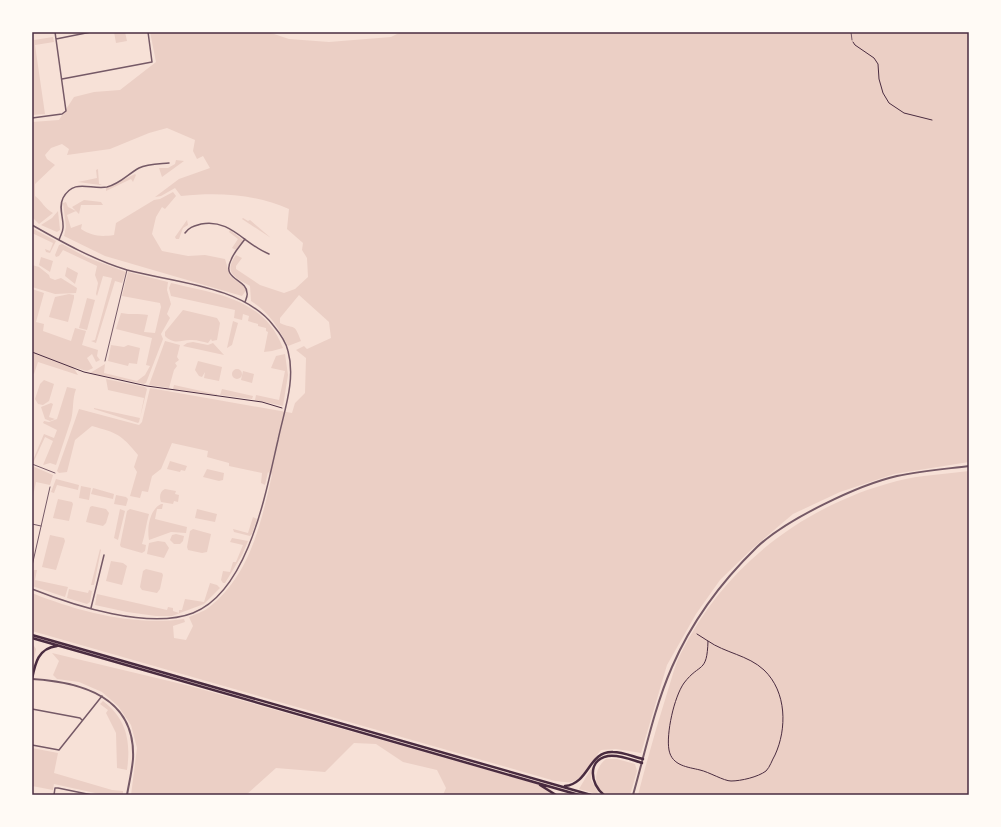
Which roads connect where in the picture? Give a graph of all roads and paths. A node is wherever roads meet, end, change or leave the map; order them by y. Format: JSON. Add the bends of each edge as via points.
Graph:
{"nodes":[{"id":1,"x":55,"y":32,"type":"edge"},
{"id":2,"x":91,"y":32,"type":"edge"},
{"id":3,"x":148,"y":32,"type":"edge"},
{"id":4,"x":851,"y":32,"type":"edge"},
{"id":5,"x":56,"y":38,"type":"junction"},
{"id":6,"x":852,"y":40,"type":"joint"},
{"id":7,"x":62,"y":79,"type":"junction"},
{"id":8,"x":32,"y":118,"type":"edge"},
{"id":9,"x":932,"y":120,"type":"dead end"},
{"id":10,"x":169,"y":164,"type":"dead end"},
{"id":11,"x":32,"y":225,"type":"edge"},
{"id":12,"x":185,"y":232,"type":"dead end"},
{"id":13,"x":59,"y":240,"type":"junction"},
{"id":14,"x":245,"y":240,"type":"junction"},
{"id":15,"x":269,"y":254,"type":"dead end"},
{"id":16,"x":127,"y":270,"type":"junction"},
{"id":17,"x":245,"y":302,"type":"junction"},
{"id":18,"x":32,"y":352,"type":"edge"},
{"id":19,"x":105,"y":361,"type":"dead end"},
{"id":20,"x":282,"y":408,"type":"dead end"},
{"id":21,"x":32,"y":464,"type":"edge"},
{"id":22,"x":969,"y":466,"type":"edge"},
{"id":23,"x":55,"y":474,"type":"dead end"},
{"id":24,"x":50,"y":487,"type":"dead end"},
{"id":25,"x":32,"y":524,"type":"edge"},
{"id":26,"x":41,"y":526,"type":"junction"},
{"id":27,"x":104,"y":555,"type":"dead end"},
{"id":28,"x":32,"y":566,"type":"edge"},
{"id":29,"x":32,"y":589,"type":"edge"},
{"id":30,"x":91,"y":608,"type":"junction"},
{"id":31,"x":697,"y":634,"type":"dead end"},
{"id":32,"x":32,"y":635,"type":"edge"},
{"id":33,"x":32,"y":638,"type":"edge"},
{"id":34,"x":708,"y":641,"type":"junction"},
{"id":35,"x":59,"y":646,"type":"junction"},
{"id":36,"x":32,"y":679,"type":"edge"},
{"id":37,"x":102,"y":696,"type":"junction"},
{"id":38,"x":32,"y":709,"type":"edge"},
{"id":39,"x":83,"y":721,"type":"junction"},
{"id":40,"x":32,"y":745,"type":"edge"},
{"id":41,"x":643,"y":759,"type":"junction"},
{"id":42,"x":642,"y":763,"type":"junction"},
{"id":43,"x":536,"y":783,"type":"junction"},
{"id":44,"x":563,"y":787,"type":"junction"},
{"id":45,"x":54,"y":795,"type":"edge"},
{"id":46,"x":92,"y":795,"type":"edge"},
{"id":47,"x":128,"y":795,"type":"edge"},
{"id":48,"x":556,"y":795,"type":"edge"},
{"id":49,"x":580,"y":795,"type":"edge"},
{"id":50,"x":591,"y":795,"type":"edge"},
{"id":51,"x":604,"y":795,"type":"edge"},
{"id":52,"x":633,"y":795,"type":"edge"}],
"edges":[{"from":1,"to":5,"type":"street"},
{"from":2,"to":5,"type":"street"},
{"from":3,"to":7,"type":"street","via":[[152,62]]},
{"from":4,"to":6,"type":"lane"},
{"from":5,"to":7,"type":"street"},
{"from":6,"to":9,"type":"path","via":[[878,64],[879,79],[889,103],[904,112]]},
{"from":7,"to":8,"type":"street","via":[[66,111],[62,114]]},
{"from":10,"to":13,"type":"street","via":[[139,168],[127,178],[109,186],[73,187],[62,199],[63,229]]},
{"from":11,"to":13,"type":"street"},
{"from":12,"to":14,"type":"street","via":[[190,227],[205,224],[223,225],[234,230]]},
{"from":13,"to":16,"type":"street"},
{"from":14,"to":15,"type":"street"},
{"from":14,"to":17,"type":"street","via":[[230,261],[228,269],[232,277],[246,287],[248,293]]},
{"from":16,"to":17,"type":"street","via":[[187,284]]},
{"from":16,"to":19,"type":"lane"},
{"from":17,"to":30,"type":"street","via":[[274,326],[288,350],[290,381],[257,528],[235,572],[217,597],[195,612],[173,619],[132,617]]},
{"from":18,"to":20,"type":"path","via":[[84,372],[147,386],[262,402]]},
{"from":21,"to":23,"type":"lane"},
{"from":22,"to":41,"type":"street","via":[[896,476],[864,486],[790,523],[758,546],[723,584],[682,645],[666,681]]},
{"from":24,"to":26,"type":"lane"},
{"from":25,"to":26,"type":"lane"},
{"from":26,"to":28,"type":"lane"},
{"from":27,"to":30,"type":"street"},
{"from":29,"to":30,"type":"street","via":[[59,600]]},
{"from":31,"to":34,"type":"path"},
{"from":32,"to":44,"type":"main road"},
{"from":33,"to":35,"type":"main road"},
{"from":34,"to":34,"type":"path","via":[[707,660],[678,692],[669,751],[679,765],[710,772],[730,781],[757,776],[766,770],[782,740],[784,726],[781,700],[764,670],[745,657]]},
{"from":35,"to":36,"type":"main road","via":[[48,648],[38,656]]},
{"from":35,"to":43,"type":"main road"},
{"from":36,"to":37,"type":"street","via":[[74,684]]},
{"from":37,"to":39,"type":"street"},
{"from":37,"to":47,"type":"street","via":[[114,705],[128,725],[133,759]]},
{"from":38,"to":39,"type":"street","via":[[80,718]]},
{"from":39,"to":40,"type":"street","via":[[57,750]]},
{"from":41,"to":42,"type":"street"},
{"from":41,"to":44,"type":"main road","via":[[618,752],[605,753],[595,759],[579,782]]},
{"from":42,"to":51,"type":"main road","via":[[613,756],[599,760],[592,777],[596,787]]},
{"from":42,"to":52,"type":"street"},
{"from":43,"to":48,"type":"main road"},
{"from":43,"to":49,"type":"main road"},
{"from":44,"to":50,"type":"main road"},
{"from":45,"to":46,"type":"street","via":[[55,788]]}]}
